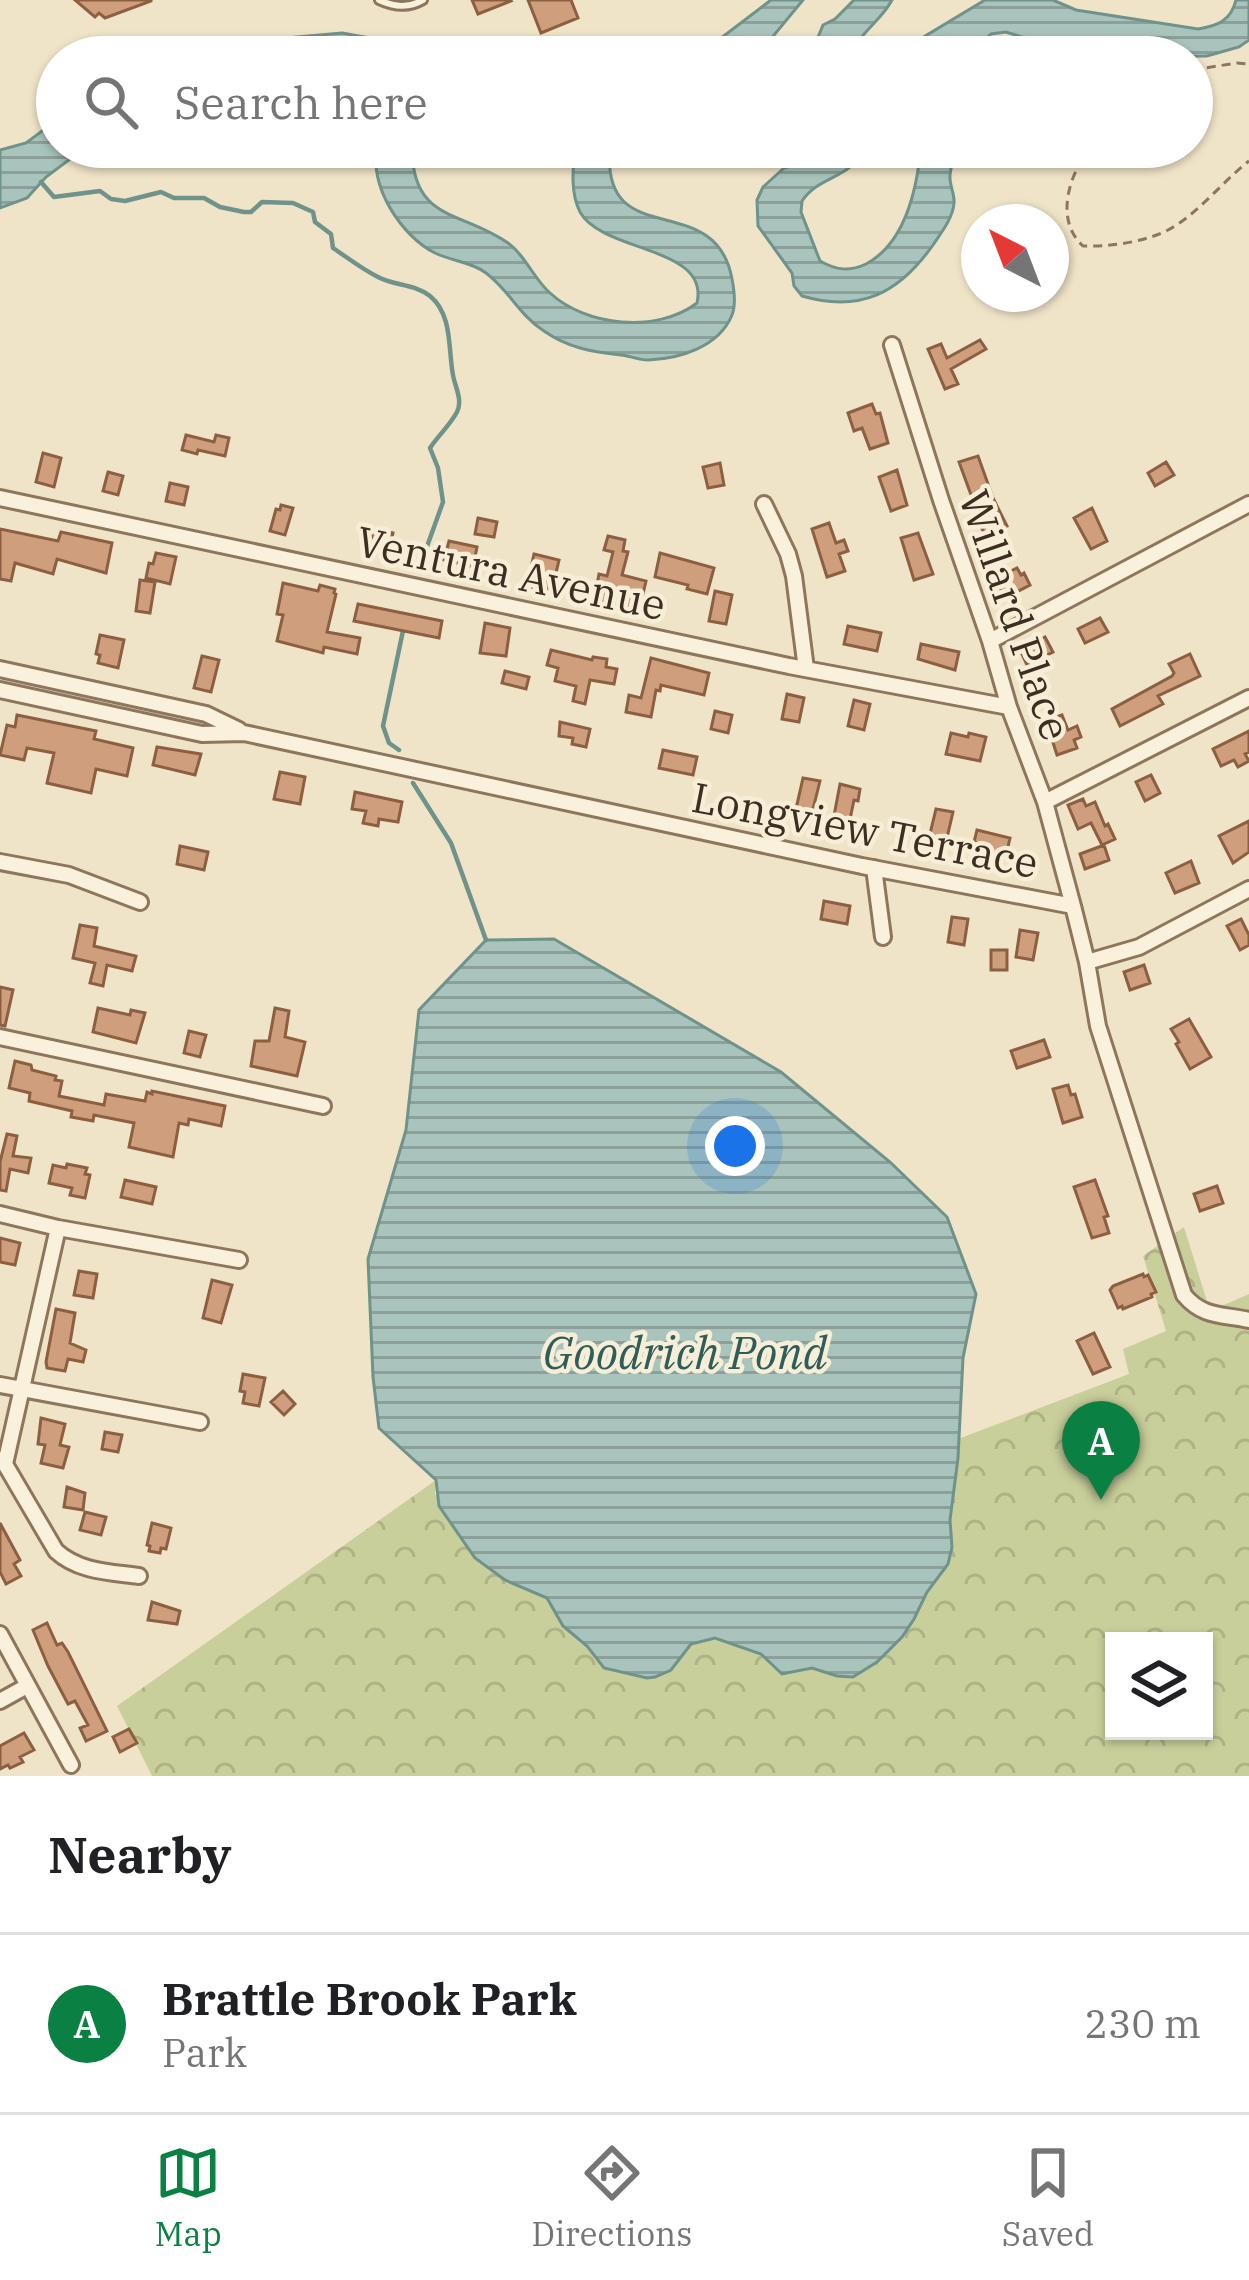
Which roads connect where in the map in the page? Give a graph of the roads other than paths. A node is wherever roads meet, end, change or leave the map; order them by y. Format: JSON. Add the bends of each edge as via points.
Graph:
{"nodes":[{"id":1,"x":379,"y":0,"type":"edge"},
{"id":2,"x":423,"y":0,"type":"edge"},
{"id":3,"x":892,"y":345,"type":"dead end"},
{"id":4,"x":0,"y":498,"type":"edge"},
{"id":5,"x":764,"y":504,"type":"dead end"},
{"id":6,"x":1249,"y":505,"type":"edge"},
{"id":7,"x":990,"y":641,"type":"junction"},
{"id":8,"x":0,"y":669,"type":"edge"},
{"id":9,"x":806,"y":669,"type":"junction"},
{"id":10,"x":0,"y":690,"type":"edge"},
{"id":11,"x":1249,"y":698,"type":"edge"},
{"id":12,"x":1009,"y":707,"type":"junction"},
{"id":13,"x":244,"y":733,"type":"junction"},
{"id":14,"x":1045,"y":802,"type":"junction"},
{"id":15,"x":0,"y":862,"type":"edge"},
{"id":16,"x":874,"y":868,"type":"junction"},
{"id":17,"x":1249,"y":889,"type":"edge"},
{"id":18,"x":140,"y":902,"type":"dead end"},
{"id":19,"x":1073,"y":906,"type":"junction"},
{"id":20,"x":883,"y":937,"type":"dead end"},
{"id":21,"x":1087,"y":962,"type":"junction"},
{"id":22,"x":0,"y":1037,"type":"edge"},
{"id":23,"x":323,"y":1106,"type":"dead end"},
{"id":24,"x":0,"y":1214,"type":"edge"},
{"id":25,"x":58,"y":1228,"type":"junction"},
{"id":26,"x":239,"y":1260,"type":"dead end"},
{"id":27,"x":1249,"y":1320,"type":"edge"},
{"id":28,"x":0,"y":1384,"type":"edge"},
{"id":29,"x":21,"y":1389,"type":"junction"},
{"id":30,"x":200,"y":1422,"type":"dead end"},
{"id":31,"x":2,"y":1462,"type":"edge"},
{"id":32,"x":139,"y":1576,"type":"dead end"},
{"id":33,"x":0,"y":1634,"type":"edge"},
{"id":34,"x":27,"y":1686,"type":"junction"},
{"id":35,"x":0,"y":1701,"type":"edge"},
{"id":36,"x":71,"y":1766,"type":"dead end"}],
"edges":[{"from":1,"to":2,"type":"lane","via":[[394,7]]},
{"from":3,"to":7,"type":"street","name":"Willard Place"},
{"from":4,"to":9,"type":"street","name":"Ventura Avenue"},
{"from":5,"to":9,"type":"street","via":[[794,576]]},
{"from":6,"to":7,"type":"street"},
{"from":7,"to":12,"type":"street","name":"Willard Place"},
{"from":8,"to":13,"type":"street","name":"Longview Terrace","via":[[206,714]]},
{"from":9,"to":12,"type":"street","name":"Ventura Avenue"},
{"from":10,"to":13,"type":"street","name":"Longview Terrace","via":[[202,734]]},
{"from":11,"to":14,"type":"street"},
{"from":12,"to":14,"type":"street","name":"Willard Place"},
{"from":13,"to":16,"type":"street","name":"Longview Terrace"},
{"from":14,"to":19,"type":"street","name":"Willard Place"},
{"from":15,"to":18,"type":"street","via":[[69,875]]},
{"from":16,"to":19,"type":"street","name":"Longview Terrace"},
{"from":16,"to":20,"type":"street"},
{"from":17,"to":21,"type":"street","via":[[1139,946]]},
{"from":19,"to":21,"type":"street","name":"Longview Terrace"},
{"from":21,"to":27,"type":"street","name":"Longview Terrace","via":[[1098,1026],[1186,1299],[1213,1316]]},
{"from":22,"to":23,"type":"street"},
{"from":24,"to":25,"type":"street"},
{"from":25,"to":26,"type":"street"},
{"from":25,"to":29,"type":"street"},
{"from":28,"to":29,"type":"street"},
{"from":29,"to":30,"type":"street"},
{"from":29,"to":31,"type":"street"},
{"from":31,"to":32,"type":"street","via":[[66,1560]]},
{"from":33,"to":34,"type":"street"},
{"from":34,"to":35,"type":"street"},
{"from":34,"to":36,"type":"street"}]}
